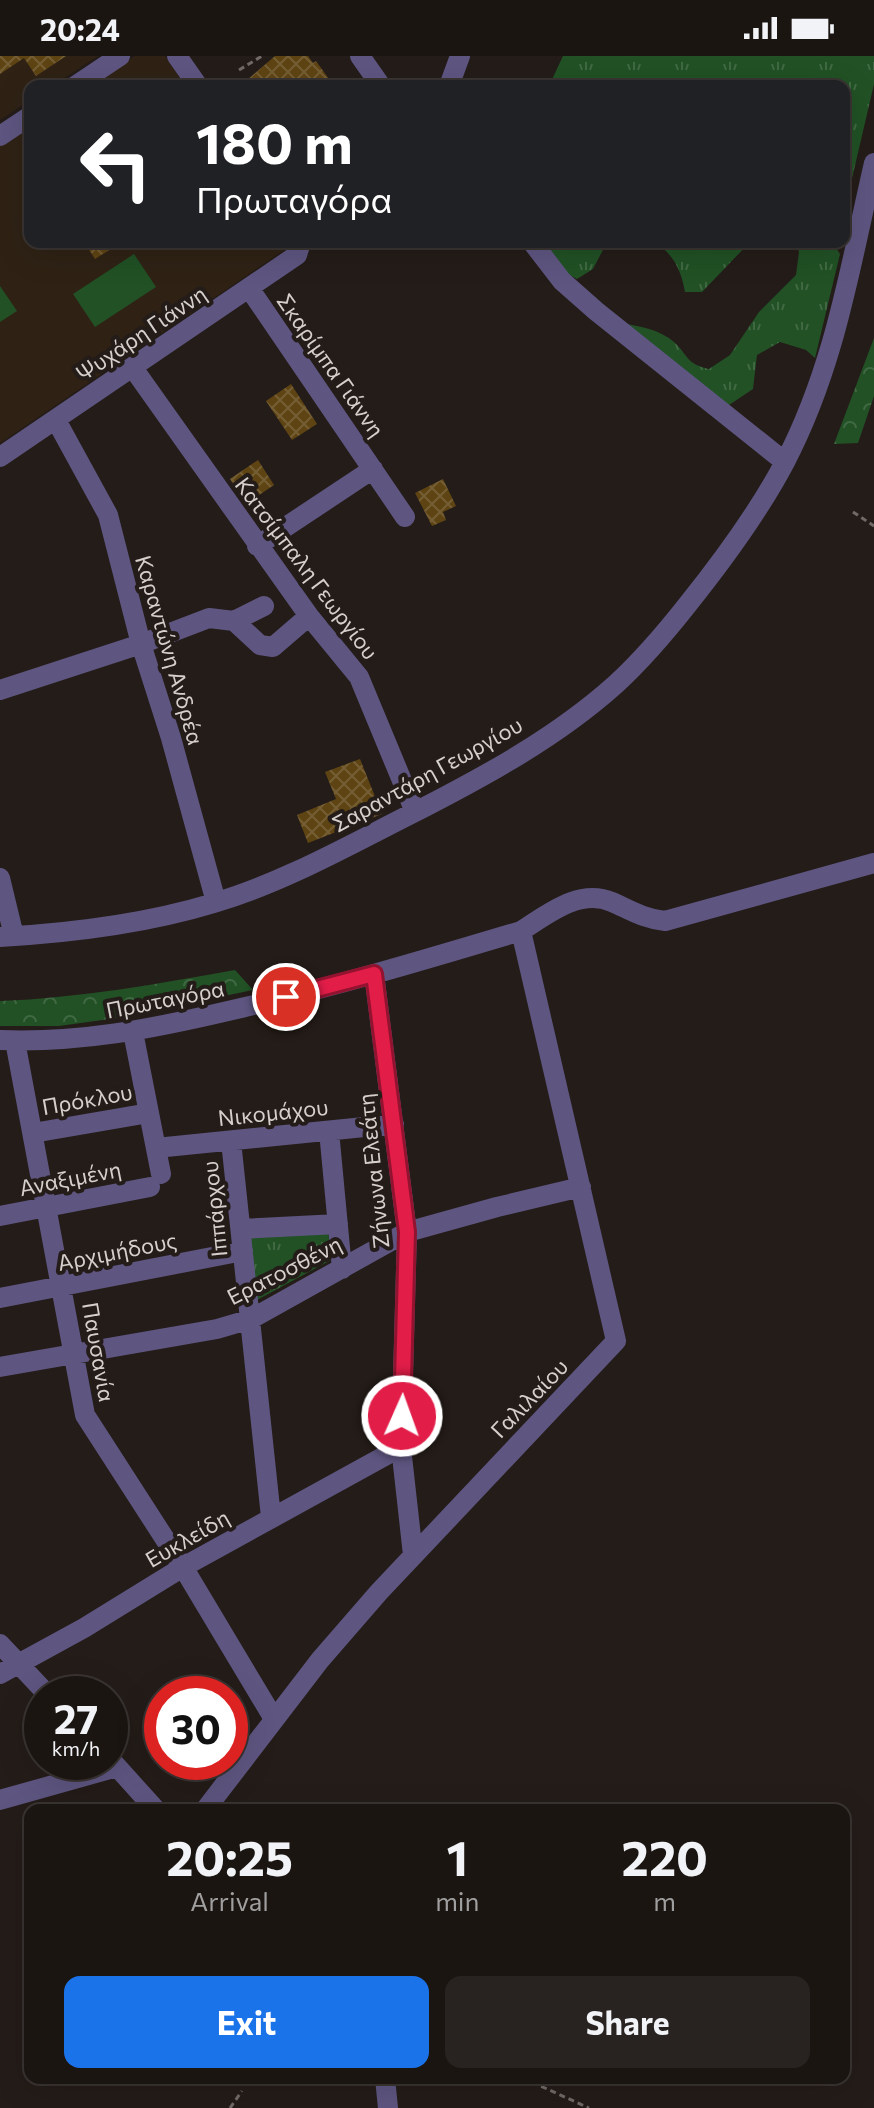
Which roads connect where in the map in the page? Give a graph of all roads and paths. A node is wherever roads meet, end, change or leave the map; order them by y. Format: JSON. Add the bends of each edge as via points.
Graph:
{"nodes":[{"id":1,"x":120,"y":56,"type":"edge"},
{"id":2,"x":177,"y":56,"type":"edge"},
{"id":3,"x":262,"y":56,"type":"edge"},
{"id":4,"x":360,"y":56,"type":"edge"},
{"id":5,"x":460,"y":56,"type":"edge"},
{"id":6,"x":239,"y":70,"type":"dead end"},
{"id":7,"x":84,"y":80,"type":"edge"},
{"id":8,"x":194,"y":80,"type":"edge"},
{"id":9,"x":377,"y":80,"type":"edge"},
{"id":10,"x":451,"y":80,"type":"edge"},
{"id":11,"x":24,"y":120,"type":"edge"},
{"id":12,"x":0,"y":136,"type":"edge"},
{"id":13,"x":874,"y":163,"type":"edge"},
{"id":14,"x":299,"y":248,"type":"edge"},
{"id":15,"x":537,"y":248,"type":"edge"},
{"id":16,"x":249,"y":288,"type":"junction"},
{"id":17,"x":133,"y":368,"type":"junction"},
{"id":18,"x":56,"y":420,"type":"junction"},
{"id":19,"x":0,"y":457,"type":"edge"},
{"id":20,"x":785,"y":462,"type":"junction"},
{"id":21,"x":373,"y":469,"type":"junction"},
{"id":22,"x":853,"y":512,"type":"dead end"},
{"id":23,"x":405,"y":517,"type":"dead end"},
{"id":24,"x":874,"y":526,"type":"edge"},
{"id":25,"x":257,"y":546,"type":"junction"},
{"id":26,"x":264,"y":606,"type":"dead end"},
{"id":27,"x":309,"y":616,"type":"junction"},
{"id":28,"x":234,"y":621,"type":"junction"},
{"id":29,"x":141,"y":644,"type":"junction"},
{"id":30,"x":0,"y":690,"type":"edge"},
{"id":31,"x":415,"y":812,"type":"junction"},
{"id":32,"x":874,"y":863,"type":"edge"},
{"id":33,"x":0,"y":878,"type":"edge"},
{"id":34,"x":216,"y":902,"type":"junction"},
{"id":35,"x":521,"y":931,"type":"junction"},
{"id":36,"x":7,"y":936,"type":"edge"},
{"id":37,"x":374,"y":974,"type":"junction"},
{"id":38,"x":133,"y":1032,"type":"junction"},
{"id":39,"x":8,"y":1041,"type":"edge"},
{"id":40,"x":149,"y":1113,"type":"junction"},
{"id":41,"x":394,"y":1124,"type":"junction"},
{"id":42,"x":329,"y":1131,"type":"junction"},
{"id":43,"x":33,"y":1133,"type":"junction"},
{"id":44,"x":231,"y":1141,"type":"junction"},
{"id":45,"x":156,"y":1148,"type":"junction"},
{"id":46,"x":581,"y":1187,"type":"junction"},
{"id":47,"x":47,"y":1207,"type":"junction"},
{"id":48,"x":0,"y":1216,"type":"edge"},
{"id":49,"x":338,"y":1224,"type":"junction"},
{"id":50,"x":241,"y":1229,"type":"junction"},
{"id":51,"x":407,"y":1232,"type":"junction"},
{"id":52,"x":243,"y":1251,"type":"junction"},
{"id":53,"x":342,"y":1269,"type":"junction"},
{"id":54,"x":62,"y":1286,"type":"junction"},
{"id":55,"x":0,"y":1298,"type":"edge"},
{"id":56,"x":251,"y":1319,"type":"junction"},
{"id":57,"x":76,"y":1355,"type":"junction"},
{"id":58,"x":1,"y":1365,"type":"edge"},
{"id":59,"x":401,"y":1447,"type":"junction"},
{"id":60,"x":271,"y":1517,"type":"junction"},
{"id":61,"x":413,"y":1555,"type":"junction"},
{"id":62,"x":183,"y":1567,"type":"junction"},
{"id":63,"x":0,"y":1644,"type":"edge"},
{"id":64,"x":19,"y":1665,"type":"junction"},
{"id":65,"x":0,"y":1674,"type":"edge"},
{"id":66,"x":30,"y":1676,"type":"edge"},
{"id":67,"x":274,"y":1719,"type":"junction"},
{"id":68,"x":128,"y":1779,"type":"edge"},
{"id":69,"x":62,"y":1780,"type":"edge"},
{"id":70,"x":0,"y":1800,"type":"edge"},
{"id":71,"x":151,"y":1804,"type":"edge"},
{"id":72,"x":210,"y":1804,"type":"edge"},
{"id":73,"x":386,"y":2084,"type":"edge"},
{"id":74,"x":536,"y":2084,"type":"edge"},
{"id":75,"x":242,"y":2091,"type":"dead end"},
{"id":76,"x":230,"y":2108,"type":"edge"},
{"id":77,"x":388,"y":2108,"type":"edge"},
{"id":78,"x":589,"y":2108,"type":"edge"}],
"edges":[{"from":1,"to":7,"type":"street"},
{"from":2,"to":8,"type":"street"},
{"from":3,"to":6,"type":"path"},
{"from":4,"to":9,"type":"street"},
{"from":5,"to":10,"type":"street"},
{"from":11,"to":12,"type":"street"},
{"from":13,"to":20,"type":"street","name":"Σαραντάρη Γεωργίου","via":[[824,373]]},
{"from":14,"to":16,"type":"street","name":"Ψυχάρη Γιάννη","via":[[297,255]]},
{"from":15,"to":20,"type":"street","via":[[562,281],[596,311]]},
{"from":16,"to":17,"type":"street","name":"Ψυχάρη Γιάννη"},
{"from":16,"to":21,"type":"street","name":"Σκαρίμπα Γιάννη"},
{"from":17,"to":18,"type":"street","name":"Ψυχάρη Γιάννη"},
{"from":17,"to":25,"type":"street","name":"Κατσίμπαλη Γεωργίου"},
{"from":18,"to":19,"type":"street","name":"Ψυχάρη Γιάννη"},
{"from":18,"to":29,"type":"street","name":"Καραντώνη Ανδρέα","via":[[108,515]]},
{"from":20,"to":31,"type":"street","name":"Σαραντάρη Γεωργίου","via":[[734,546],[617,683],[538,742]]},
{"from":21,"to":23,"type":"street","name":"Σκαρίμπα Γιάννη"},
{"from":21,"to":25,"type":"street","name":"Σκαρίμπα Γιάννη"},
{"from":22,"to":24,"type":"path"},
{"from":25,"to":27,"type":"street","name":"Κατσίμπαλη Γεωργίου"},
{"from":26,"to":28,"type":"street"},
{"from":27,"to":28,"type":"street","via":[[273,647],[260,645]]},
{"from":27,"to":31,"type":"street","name":"Κατσίμπαλη Γεωργίου","via":[[359,677]]},
{"from":28,"to":29,"type":"street","via":[[209,618]]},
{"from":29,"to":30,"type":"street"},
{"from":29,"to":34,"type":"street","name":"Καραντώνη Ανδρέα"},
{"from":31,"to":34,"type":"street","name":"Σαραντάρη Γεωργίου","via":[[289,874]]},
{"from":32,"to":35,"type":"street","name":"Πρωταγόρα","via":[[665,921],[585,897]]},
{"from":33,"to":36,"type":"street"},
{"from":34,"to":36,"type":"street","name":"Σαραντάρη Γεωργίου","via":[[126,922]]},
{"from":35,"to":37,"type":"street","name":"Πρωταγόρα"},
{"from":35,"to":46,"type":"street","name":"Γαλιλαίου"},
{"from":37,"to":38,"type":"street","name":"Πρωταγόρα"},
{"from":37,"to":41,"type":"street","name":"Ζήνωνα Ελεάτη"},
{"from":38,"to":39,"type":"street","name":"Πρωταγόρα","via":[[78,1040]]},
{"from":38,"to":40,"type":"street"},
{"from":39,"to":43,"type":"street","name":"Παυσανία"},
{"from":40,"to":43,"type":"street","name":"Πρόκλου"},
{"from":40,"to":45,"type":"street"},
{"from":41,"to":42,"type":"street","name":"Νικομάχου"},
{"from":41,"to":51,"type":"street","name":"Ζήνωνα Ελεάτη"},
{"from":42,"to":44,"type":"street","name":"Νικομάχου"},
{"from":42,"to":49,"type":"street"},
{"from":43,"to":47,"type":"street","name":"Παυσανία"},
{"from":44,"to":45,"type":"street","name":"Νικομάχου"},
{"from":44,"to":50,"type":"street","name":"Ιππάρχου"},
{"from":45,"to":47,"type":"street","name":"Αναξιμένη","via":[[155,1180]]},
{"from":46,"to":51,"type":"street","name":"Ερατοσθένη"},
{"from":46,"to":61,"type":"street","name":"Γαλιλαίου","via":[[616,1341]]},
{"from":47,"to":48,"type":"street","name":"Αναξιμένη"},
{"from":47,"to":54,"type":"street","name":"Παυσανία"},
{"from":49,"to":50,"type":"street"},
{"from":49,"to":53,"type":"street"},
{"from":50,"to":52,"type":"street","name":"Ιππάρχου"},
{"from":51,"to":53,"type":"street","name":"Ερατοσθένη"},
{"from":51,"to":59,"type":"street","name":"Ζήνωνα Ελεάτη"},
{"from":52,"to":54,"type":"street","name":"Αρχιμήδους"},
{"from":52,"to":56,"type":"street","name":"Ιππάρχου"},
{"from":53,"to":56,"type":"street","name":"Ερατοσθένη"},
{"from":54,"to":55,"type":"street","name":"Αρχιμήδους"},
{"from":54,"to":57,"type":"street","name":"Παυσανία"},
{"from":56,"to":57,"type":"street","name":"Ερατοσθένη"},
{"from":56,"to":60,"type":"street","name":"Ιππάρχου"},
{"from":57,"to":58,"type":"street","name":"Ερατοσθένη"},
{"from":57,"to":62,"type":"street","name":"Παυσανία","via":[[91,1427]]},
{"from":59,"to":60,"type":"street","name":"Ευκλείδη"},
{"from":59,"to":61,"type":"street","name":"Ζήνωνα Ελεάτη"},
{"from":60,"to":62,"type":"street","name":"Ευκλείδη"},
{"from":61,"to":67,"type":"street","name":"Γαλιλαίου"},
{"from":62,"to":64,"type":"street","name":"Ευκλείδη"},
{"from":62,"to":67,"type":"street","name":"Παυσανία"},
{"from":63,"to":64,"type":"street"},
{"from":64,"to":65,"type":"street","name":"Ευκλείδη"},
{"from":64,"to":66,"type":"street"},
{"from":67,"to":72,"type":"street","name":"Γαλιλαίου"},
{"from":68,"to":71,"type":"street"},
{"from":69,"to":70,"type":"street"},
{"from":73,"to":77,"type":"street"},
{"from":74,"to":78,"type":"path"},
{"from":75,"to":76,"type":"path"}]}
